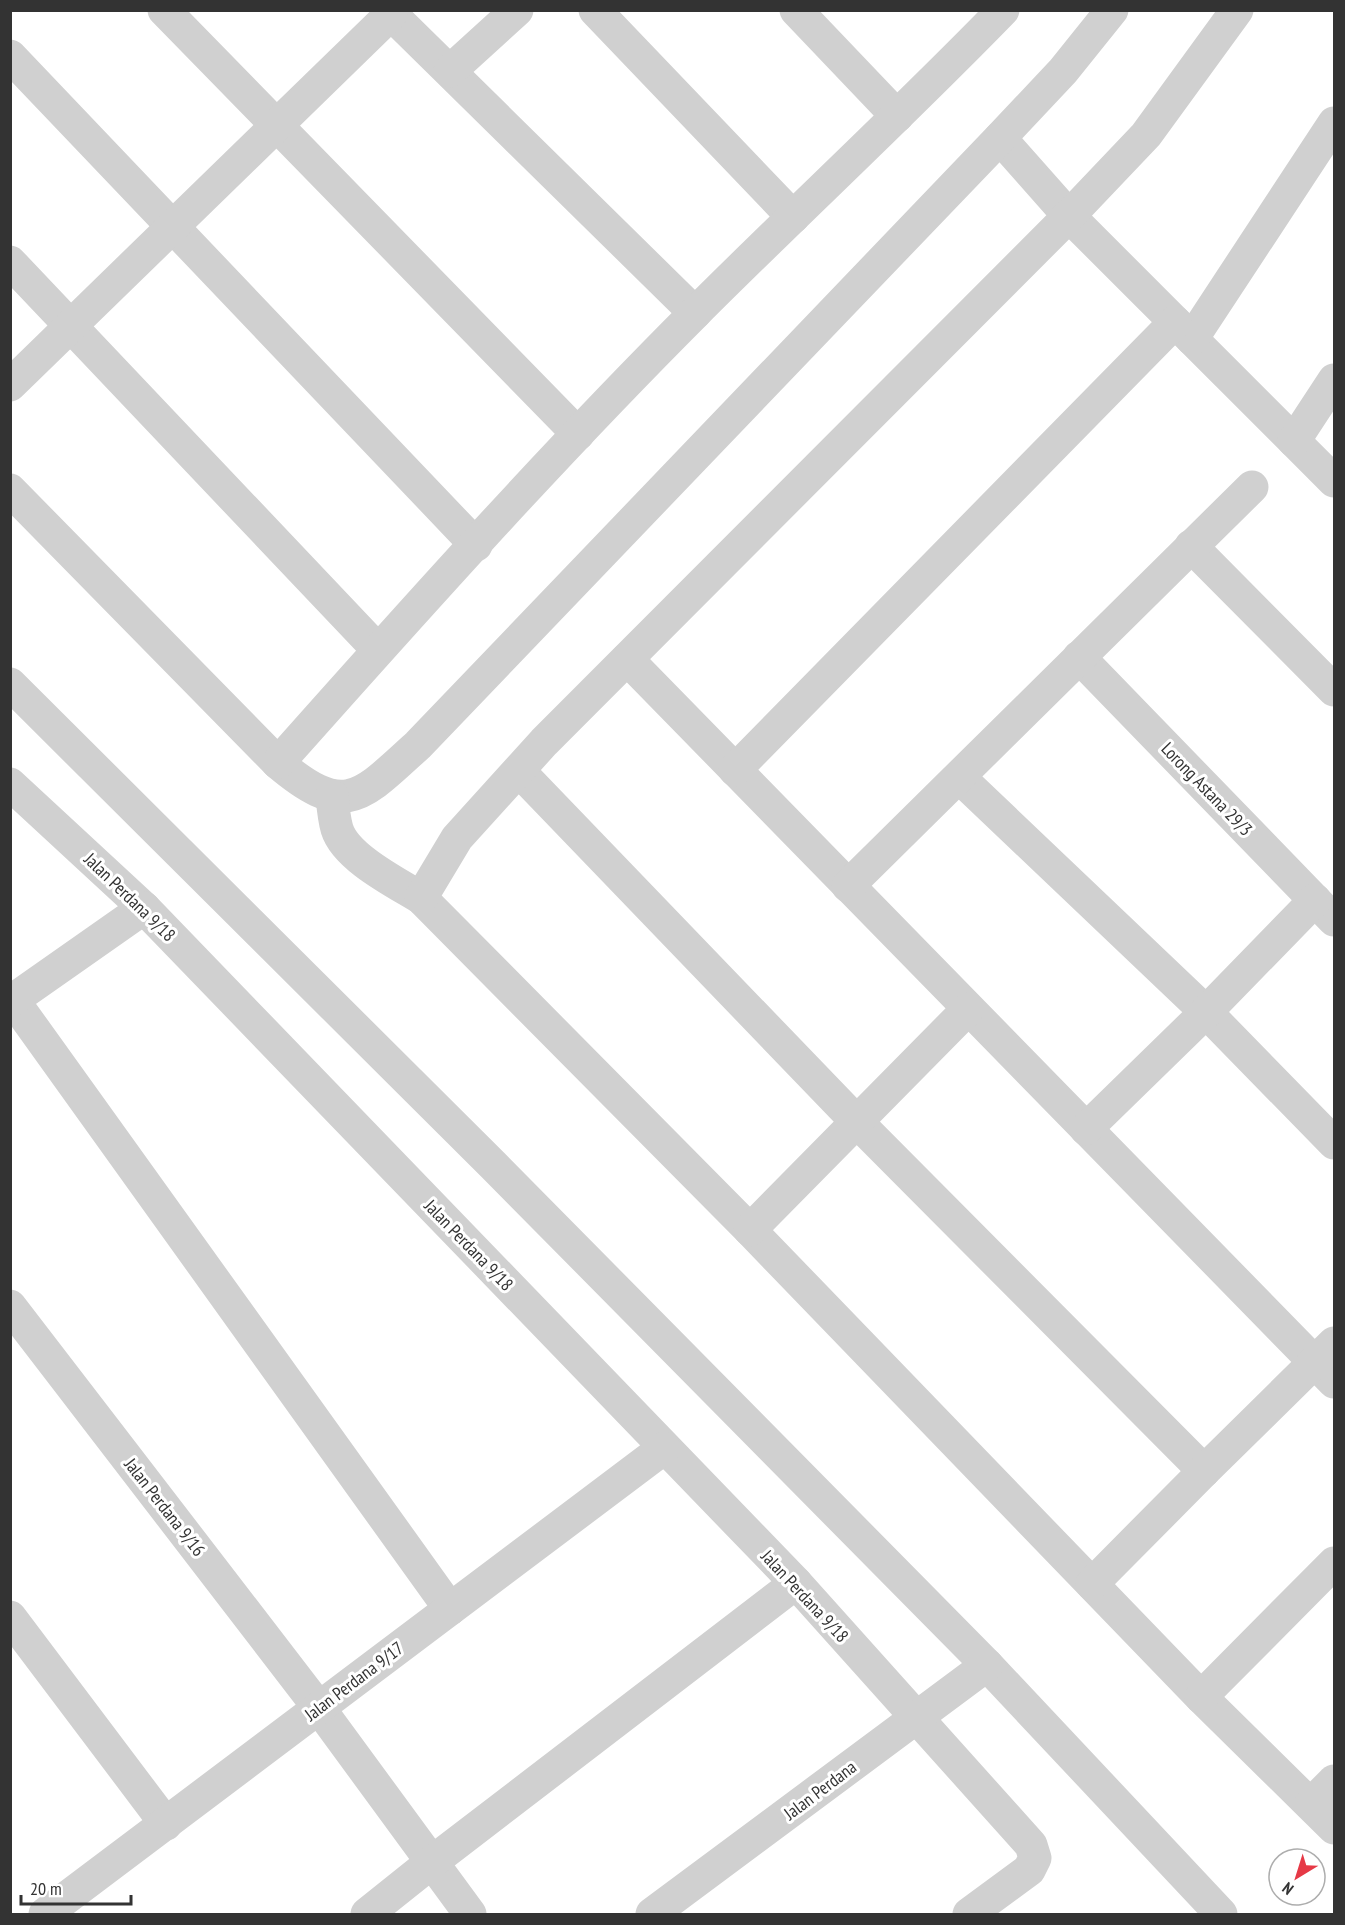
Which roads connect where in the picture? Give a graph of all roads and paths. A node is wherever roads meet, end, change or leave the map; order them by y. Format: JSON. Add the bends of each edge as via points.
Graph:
{"nodes":[{"id":1,"x":165,"y":10,"type":"edge"},
{"id":2,"x":517,"y":10,"type":"edge"},
{"id":3,"x":595,"y":10,"type":"edge"},
{"id":4,"x":796,"y":10,"type":"edge"},
{"id":5,"x":1112,"y":10,"type":"edge"},
{"id":6,"x":1237,"y":10,"type":"edge"},
{"id":7,"x":1002,"y":11,"type":"edge"},
{"id":8,"x":389,"y":12,"type":"edge"},
{"id":9,"x":10,"y":56,"type":"edge"},
{"id":10,"x":450,"y":71,"type":"junction"},
{"id":11,"x":897,"y":116,"type":"junction"},
{"id":12,"x":1335,"y":123,"type":"edge"},
{"id":13,"x":276,"y":125,"type":"junction"},
{"id":14,"x":1000,"y":138,"type":"junction"},
{"id":15,"x":1069,"y":216,"type":"junction"},
{"id":16,"x":793,"y":217,"type":"junction"},
{"id":17,"x":172,"y":226,"type":"junction"},
{"id":18,"x":10,"y":262,"type":"edge"},
{"id":19,"x":695,"y":313,"type":"junction"},
{"id":20,"x":71,"y":326,"type":"junction"},
{"id":21,"x":1184,"y":330,"type":"junction"},
{"id":22,"x":1335,"y":380,"type":"edge"},
{"id":23,"x":10,"y":385,"type":"edge"},
{"id":24,"x":578,"y":434,"type":"junction"},
{"id":25,"x":1294,"y":441,"type":"junction"},
{"id":26,"x":1335,"y":481,"type":"edge"},
{"id":27,"x":1252,"y":487,"type":"dead end"},
{"id":28,"x":10,"y":490,"type":"edge"},
{"id":29,"x":476,"y":544,"type":"junction"},
{"id":30,"x":1191,"y":546,"type":"junction"},
{"id":31,"x":378,"y":650,"type":"junction"},
{"id":32,"x":1079,"y":657,"type":"junction"},
{"id":33,"x":627,"y":659,"type":"junction"},
{"id":34,"x":10,"y":684,"type":"edge"},
{"id":35,"x":1335,"y":690,"type":"edge"},
{"id":36,"x":278,"y":763,"type":"junction"},
{"id":37,"x":735,"y":770,"type":"junction"},
{"id":38,"x":519,"y":771,"type":"junction"},
{"id":39,"x":959,"y":777,"type":"junction"},
{"id":40,"x":13,"y":791,"type":"edge"},
{"id":41,"x":332,"y":796,"type":"junction"},
{"id":42,"x":848,"y":886,"type":"junction"},
{"id":43,"x":421,"y":898,"type":"junction"},
{"id":44,"x":144,"y":908,"type":"junction"},
{"id":45,"x":1325,"y":910,"type":"edge"},
{"id":46,"x":12,"y":1001,"type":"edge"},
{"id":47,"x":968,"y":1009,"type":"junction"},
{"id":48,"x":1206,"y":1012,"type":"junction"},
{"id":49,"x":857,"y":1122,"type":"junction"},
{"id":50,"x":1086,"y":1129,"type":"junction"},
{"id":51,"x":1335,"y":1143,"type":"edge"},
{"id":52,"x":750,"y":1230,"type":"junction"},
{"id":53,"x":10,"y":1306,"type":"edge"},
{"id":54,"x":1328,"y":1362,"type":"edge"},
{"id":55,"x":664,"y":1448,"type":"junction"},
{"id":56,"x":1204,"y":1471,"type":"junction"},
{"id":57,"x":1335,"y":1563,"type":"edge"},
{"id":58,"x":796,"y":1584,"type":"junction"},
{"id":59,"x":1092,"y":1584,"type":"junction"},
{"id":60,"x":450,"y":1609,"type":"junction"},
{"id":61,"x":10,"y":1617,"type":"edge"},
{"id":62,"x":987,"y":1665,"type":"junction"},
{"id":63,"x":1202,"y":1697,"type":"junction"},
{"id":64,"x":319,"y":1708,"type":"junction"},
{"id":65,"x":916,"y":1718,"type":"junction"},
{"id":66,"x":1335,"y":1781,"type":"edge"},
{"id":67,"x":1311,"y":1804,"type":"junction"},
{"id":68,"x":166,"y":1824,"type":"junction"},
{"id":69,"x":1335,"y":1828,"type":"edge"},
{"id":70,"x":432,"y":1862,"type":"junction"},
{"id":71,"x":45,"y":1914,"type":"edge"},
{"id":72,"x":367,"y":1914,"type":"edge"},
{"id":73,"x":470,"y":1914,"type":"edge"},
{"id":74,"x":652,"y":1914,"type":"edge"},
{"id":75,"x":969,"y":1914,"type":"edge"},
{"id":76,"x":1221,"y":1914,"type":"edge"}],
"edges":[{"from":1,"to":13,"type":"street"},
{"from":2,"to":10,"type":"street"},
{"from":3,"to":16,"type":"street"},
{"from":4,"to":11,"type":"street"},
{"from":5,"to":14,"type":"street","via":[[1064,71]]},
{"from":6,"to":15,"type":"street","via":[[1146,135]]},
{"from":7,"to":11,"type":"street"},
{"from":8,"to":10,"type":"street"},
{"from":8,"to":13,"type":"street"},
{"from":9,"to":17,"type":"street"},
{"from":10,"to":19,"type":"street"},
{"from":11,"to":16,"type":"street"},
{"from":12,"to":21,"type":"street"},
{"from":13,"to":17,"type":"street"},
{"from":13,"to":24,"type":"street"},
{"from":14,"to":15,"type":"street"},
{"from":14,"to":41,"type":"street","via":[[418,745],[357,795]]},
{"from":15,"to":21,"type":"street"},
{"from":15,"to":33,"type":"street"},
{"from":16,"to":19,"type":"street"},
{"from":17,"to":20,"type":"street"},
{"from":17,"to":29,"type":"street"},
{"from":18,"to":20,"type":"street"},
{"from":19,"to":24,"type":"street"},
{"from":20,"to":23,"type":"street"},
{"from":20,"to":31,"type":"street"},
{"from":21,"to":25,"type":"street"},
{"from":21,"to":37,"type":"street"},
{"from":22,"to":25,"type":"street"},
{"from":24,"to":29,"type":"street"},
{"from":25,"to":26,"type":"street"},
{"from":27,"to":30,"type":"street"},
{"from":28,"to":36,"type":"street"},
{"from":29,"to":31,"type":"street"},
{"from":30,"to":32,"type":"street"},
{"from":30,"to":35,"type":"street"},
{"from":31,"to":36,"type":"street"},
{"from":32,"to":39,"type":"street"},
{"from":32,"to":45,"type":"street","name":"Lorong Astana 29/3"},
{"from":33,"to":37,"type":"street"},
{"from":33,"to":38,"type":"street"},
{"from":34,"to":62,"type":"street"},
{"from":36,"to":41,"type":"street","via":[[302,783]]},
{"from":37,"to":42,"type":"street"},
{"from":38,"to":43,"type":"street","via":[[457,838]]},
{"from":38,"to":49,"type":"street"},
{"from":39,"to":42,"type":"street"},
{"from":39,"to":48,"type":"street"},
{"from":40,"to":44,"type":"street","name":"Jalan Perdana 9/18"},
{"from":41,"to":43,"type":"street","via":[[337,831],[351,851]]},
{"from":42,"to":47,"type":"street"},
{"from":43,"to":52,"type":"street"},
{"from":44,"to":46,"type":"street"},
{"from":44,"to":55,"type":"street","name":"Jalan Perdana 9/18"},
{"from":45,"to":48,"type":"street"},
{"from":46,"to":60,"type":"street"},
{"from":47,"to":49,"type":"street"},
{"from":47,"to":50,"type":"street"},
{"from":48,"to":50,"type":"street"},
{"from":48,"to":51,"type":"street"},
{"from":49,"to":52,"type":"street"},
{"from":49,"to":56,"type":"street"},
{"from":50,"to":54,"type":"street"},
{"from":52,"to":59,"type":"street"},
{"from":53,"to":64,"type":"street","name":"Jalan Perdana 9/16"},
{"from":54,"to":56,"type":"street"},
{"from":55,"to":58,"type":"street","name":"Jalan Perdana 9/18"},
{"from":55,"to":60,"type":"street","name":"Jalan Perdana 9/17"},
{"from":56,"to":59,"type":"street"},
{"from":57,"to":63,"type":"street"},
{"from":58,"to":65,"type":"street","name":"Jalan Perdana 9/18"},
{"from":58,"to":70,"type":"street"},
{"from":59,"to":63,"type":"street"},
{"from":60,"to":64,"type":"street","name":"Jalan Perdana 9/17"},
{"from":61,"to":68,"type":"street"},
{"from":62,"to":65,"type":"street","name":"Jalan Perdana"},
{"from":62,"to":76,"type":"street"},
{"from":63,"to":67,"type":"street"},
{"from":64,"to":68,"type":"street","name":"Jalan Perdana 9/17"},
{"from":64,"to":70,"type":"street","name":"Jalan Perdana 9/16"},
{"from":65,"to":74,"type":"street","name":"Jalan Perdana"},
{"from":65,"to":75,"type":"street","name":"Jalan Perdana 9/18","via":[[1031,1845],[1035,1858],[1029,1870]]},
{"from":66,"to":67,"type":"street"},
{"from":67,"to":69,"type":"street"},
{"from":68,"to":71,"type":"street","name":"Jalan Perdana 9/17"},
{"from":70,"to":72,"type":"street"},
{"from":70,"to":73,"type":"street","name":"Jalan Perdana 9/16"}]}
